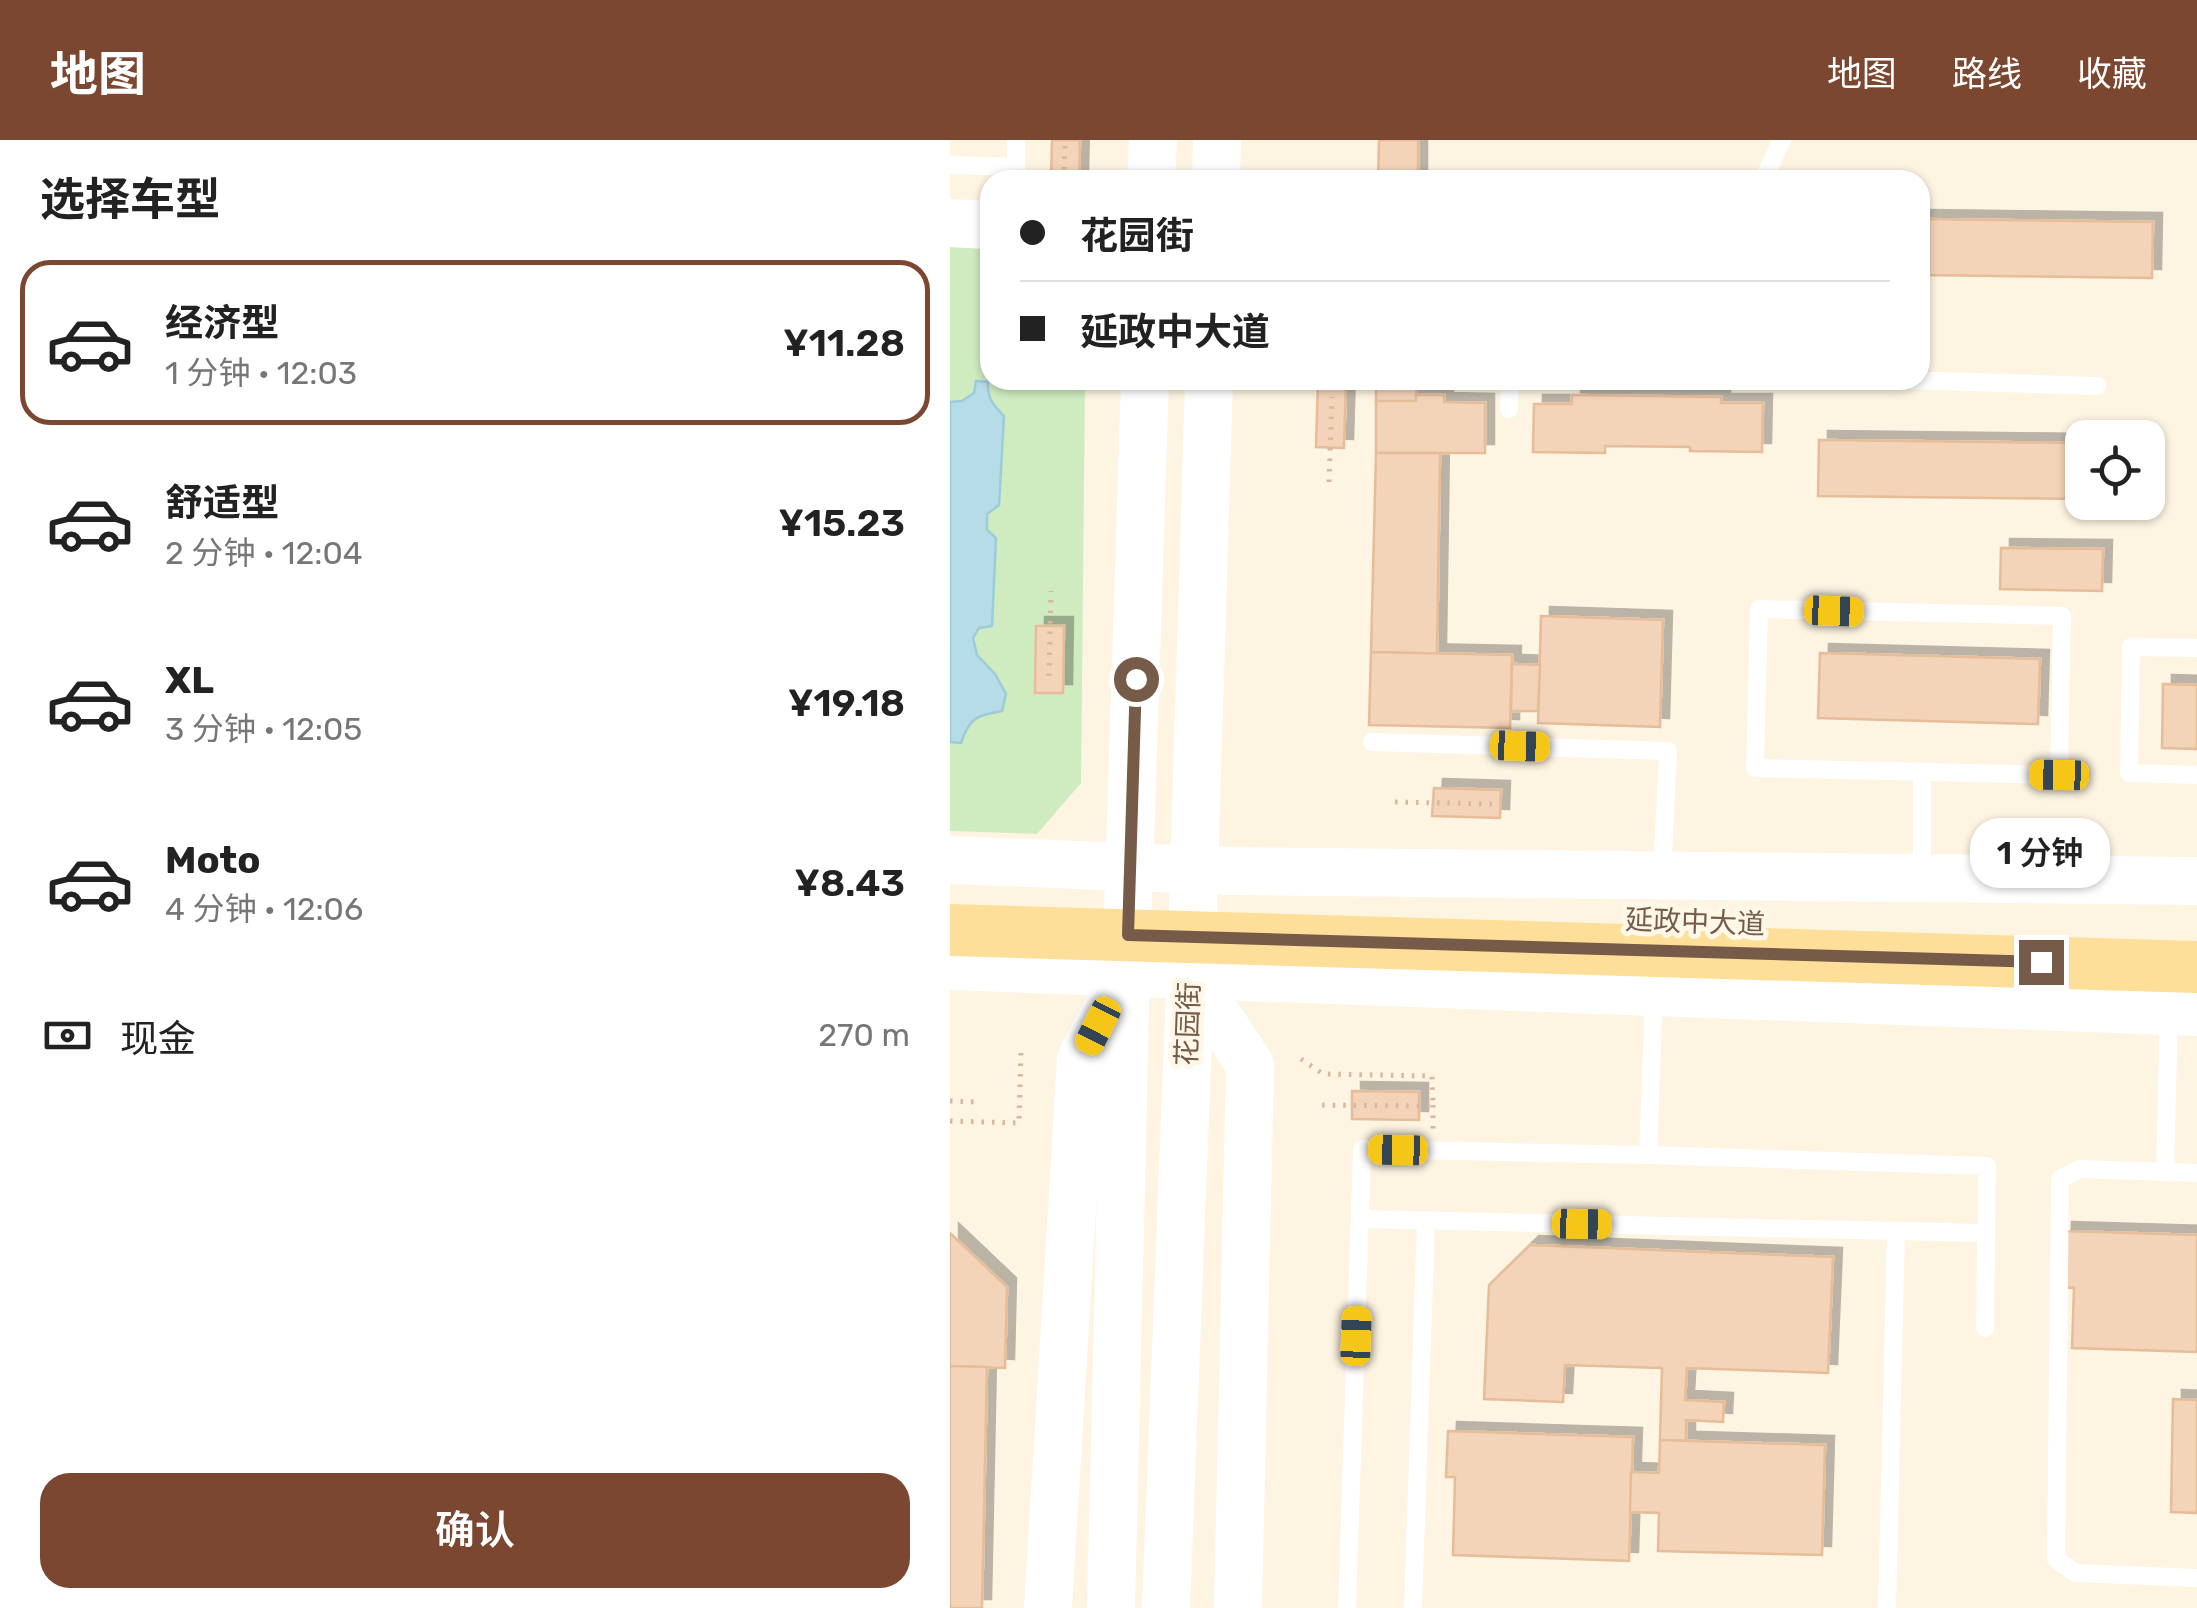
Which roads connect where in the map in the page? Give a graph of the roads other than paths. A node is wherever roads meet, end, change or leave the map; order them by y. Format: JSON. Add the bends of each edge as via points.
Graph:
{"nodes":[{"id":1,"x":1016,"y":140,"type":"edge"},
{"id":2,"x":1152,"y":140,"type":"edge"},
{"id":3,"x":1217,"y":140,"type":"edge"},
{"id":4,"x":1782,"y":140,"type":"edge"},
{"id":5,"x":950,"y":165,"type":"edge"},
{"id":6,"x":987,"y":170,"type":"edge"},
{"id":7,"x":1016,"y":170,"type":"edge"},
{"id":8,"x":1151,"y":170,"type":"edge"},
{"id":9,"x":1216,"y":170,"type":"edge"},
{"id":10,"x":1767,"y":170,"type":"edge"},
{"id":11,"x":950,"y":223,"type":"edge"},
{"id":12,"x":980,"y":224,"type":"edge"},
{"id":13,"x":1930,"y":381,"type":"edge"},
{"id":14,"x":2097,"y":386,"type":"dead end"},
{"id":15,"x":1145,"y":390,"type":"edge"},
{"id":16,"x":1209,"y":390,"type":"edge"},
{"id":17,"x":1510,"y":390,"type":"edge"},
{"id":18,"x":1509,"y":409,"type":"dead end"},
{"id":19,"x":2197,"y":648,"type":"edge"},
{"id":20,"x":1372,"y":742,"type":"dead end"},
{"id":21,"x":1922,"y":772,"type":"junction"},
{"id":22,"x":2197,"y":775,"type":"edge"},
{"id":23,"x":950,"y":860,"type":"edge"},
{"id":24,"x":1662,"y":874,"type":"junction"},
{"id":25,"x":1922,"y":878,"type":"junction"},
{"id":26,"x":2197,"y":881,"type":"edge"},
{"id":27,"x":950,"y":902,"type":"edge"},
{"id":28,"x":1128,"y":920,"type":"junction"},
{"id":29,"x":1192,"y":922,"type":"junction"},
{"id":30,"x":950,"y":930,"type":"edge"},
{"id":31,"x":2197,"y":936,"type":"edge"},
{"id":32,"x":950,"y":966,"type":"edge"},
{"id":33,"x":2197,"y":967,"type":"edge"},
{"id":34,"x":1654,"y":992,"type":"junction"},
{"id":35,"x":2183,"y":1011,"type":"edge"},
{"id":36,"x":1648,"y":1155,"type":"junction"},
{"id":37,"x":2165,"y":1172,"type":"junction"},
{"id":38,"x":2197,"y":1173,"type":"edge"},
{"id":39,"x":1360,"y":1219,"type":"junction"},
{"id":40,"x":1426,"y":1220,"type":"junction"},
{"id":41,"x":1896,"y":1231,"type":"junction"},
{"id":42,"x":1986,"y":1233,"type":"junction"},
{"id":43,"x":1986,"y":1328,"type":"dead end"},
{"id":44,"x":2197,"y":1578,"type":"edge"},
{"id":45,"x":1048,"y":1608,"type":"edge"},
{"id":46,"x":1111,"y":1608,"type":"edge"},
{"id":47,"x":1166,"y":1608,"type":"edge"},
{"id":48,"x":1238,"y":1608,"type":"edge"},
{"id":49,"x":1347,"y":1608,"type":"edge"},
{"id":50,"x":1413,"y":1608,"type":"edge"},
{"id":51,"x":1887,"y":1608,"type":"edge"}],
"edges":[{"from":1,"to":7,"type":"lane"},
{"from":2,"to":8,"type":"street"},
{"from":3,"to":9,"type":"street"},
{"from":4,"to":10,"type":"lane"},
{"from":5,"to":6,"type":"lane"},
{"from":11,"to":12,"type":"street"},
{"from":13,"to":14,"type":"lane"},
{"from":15,"to":28,"type":"street"},
{"from":16,"to":29,"type":"street","name":"花园街"},
{"from":17,"to":18,"type":"lane"},
{"from":19,"to":22,"type":"lane","via":[[2132,646],[2129,774]]},
{"from":20,"to":24,"type":"lane","via":[[1668,751]]},
{"from":21,"to":21,"type":"lane","via":[[2059,775],[2062,616],[1758,609],[1755,768]]},
{"from":21,"to":25,"type":"lane"},
{"from":23,"to":28,"type":"street"},
{"from":24,"to":25,"type":"street"},
{"from":24,"to":29,"type":"street","via":[[1230,871]]},
{"from":25,"to":26,"type":"street"},
{"from":27,"to":28,"type":"main road"},
{"from":28,"to":29,"type":"main road"},
{"from":28,"to":29,"type":"street"},
{"from":28,"to":30,"type":"main road"},
{"from":28,"to":32,"type":"street"},
{"from":28,"to":45,"type":"street","via":[[1081,1059]]},
{"from":28,"to":46,"type":"street"},
{"from":29,"to":31,"type":"main road","name":"延政中大道"},
{"from":29,"to":33,"type":"main road","name":"延政中大道"},
{"from":29,"to":34,"type":"street"},
{"from":29,"to":47,"type":"street","name":"花园街"},
{"from":29,"to":48,"type":"street","via":[[1250,1065]]},
{"from":34,"to":35,"type":"street"},
{"from":34,"to":36,"type":"lane"},
{"from":35,"to":37,"type":"lane"},
{"from":36,"to":39,"type":"lane","via":[[1362,1150]]},
{"from":36,"to":42,"type":"lane","via":[[1987,1166]]},
{"from":37,"to":38,"type":"lane"},
{"from":37,"to":44,"type":"lane","via":[[2080,1169],[2060,1178],[2056,1559],[2075,1573]]},
{"from":39,"to":40,"type":"lane"},
{"from":39,"to":49,"type":"lane"},
{"from":40,"to":41,"type":"lane"},
{"from":40,"to":50,"type":"lane"},
{"from":41,"to":42,"type":"lane"},
{"from":41,"to":51,"type":"lane"},
{"from":42,"to":43,"type":"lane"}]}
